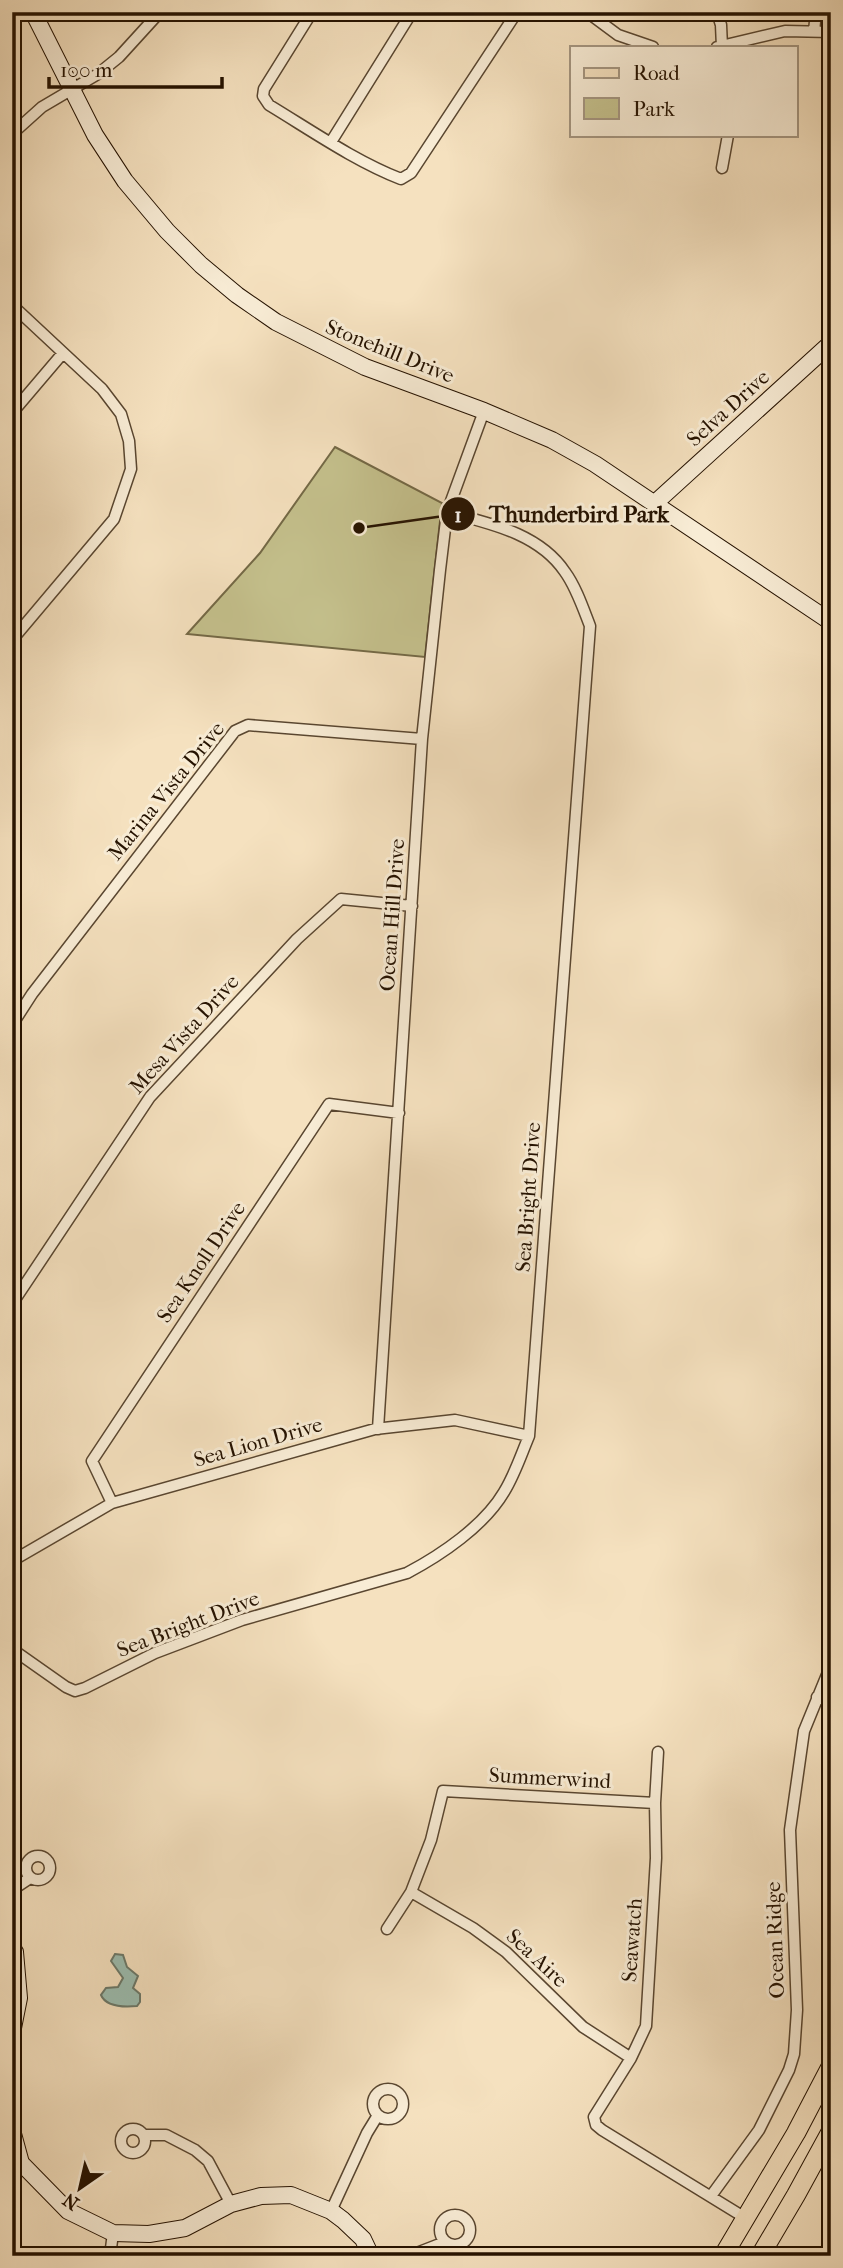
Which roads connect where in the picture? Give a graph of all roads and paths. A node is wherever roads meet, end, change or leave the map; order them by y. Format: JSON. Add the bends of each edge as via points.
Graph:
{"nodes":[{"id":1,"x":33,"y":12,"type":"edge"},
{"id":2,"x":160,"y":12,"type":"edge"},
{"id":3,"x":312,"y":12,"type":"edge"},
{"id":4,"x":412,"y":12,"type":"edge"},
{"id":5,"x":517,"y":12,"type":"edge"},
{"id":6,"x":587,"y":12,"type":"edge"},
{"id":7,"x":717,"y":12,"type":"edge"},
{"id":8,"x":816,"y":12,"type":"edge"},
{"id":9,"x":814,"y":31,"type":"junction"},
{"id":10,"x":831,"y":32,"type":"edge"},
{"id":11,"x":650,"y":46,"type":"edge"},
{"id":12,"x":720,"y":46,"type":"edge"},
{"id":13,"x":724,"y":46,"type":"edge"},
{"id":14,"x":73,"y":89,"type":"junction"},
{"id":15,"x":12,"y":134,"type":"edge"},
{"id":16,"x":728,"y":136,"type":"edge"},
{"id":17,"x":331,"y":142,"type":"junction"},
{"id":18,"x":722,"y":168,"type":"dead end"},
{"id":19,"x":12,"y":305,"type":"edge"},
{"id":20,"x":831,"y":343,"type":"edge"},
{"id":21,"x":62,"y":353,"type":"junction"},
{"id":22,"x":484,"y":411,"type":"junction"},
{"id":23,"x":12,"y":414,"type":"edge"},
{"id":24,"x":654,"y":504,"type":"junction"},
{"id":25,"x":447,"y":512,"type":"junction"},
{"id":26,"x":831,"y":622,"type":"edge"},
{"id":27,"x":12,"y":640,"type":"edge"},
{"id":28,"x":422,"y":738,"type":"junction"},
{"id":29,"x":412,"y":906,"type":"junction"},
{"id":30,"x":12,"y":1025,"type":"edge"},
{"id":31,"x":399,"y":1113,"type":"junction"},
{"id":32,"x":12,"y":1304,"type":"edge"},
{"id":33,"x":377,"y":1429,"type":"junction"},
{"id":34,"x":529,"y":1436,"type":"junction"},
{"id":35,"x":112,"y":1503,"type":"junction"},
{"id":36,"x":12,"y":1561,"type":"edge"},
{"id":37,"x":12,"y":1649,"type":"edge"},
{"id":38,"x":831,"y":1665,"type":"edge"},
{"id":39,"x":817,"y":1697,"type":"junction"},
{"id":40,"x":831,"y":1703,"type":"edge"},
{"id":41,"x":658,"y":1752,"type":"dead end"},
{"id":42,"x":655,"y":1803,"type":"junction"},
{"id":43,"x":30,"y":1878,"type":"dead end"},
{"id":44,"x":12,"y":1890,"type":"edge"},
{"id":45,"x":411,"y":1892,"type":"junction"},
{"id":46,"x":387,"y":1929,"type":"dead end"},
{"id":47,"x":12,"y":1948,"type":"edge"},
{"id":48,"x":12,"y":2033,"type":"edge"},
{"id":49,"x":631,"y":2058,"type":"junction"},
{"id":50,"x":831,"y":2066,"type":"edge"},
{"id":51,"x":378,"y":2115,"type":"dead end"},
{"id":52,"x":12,"y":2130,"type":"edge"},
{"id":53,"x":831,"y":2131,"type":"edge"},
{"id":54,"x":144,"y":2135,"type":"dead end"},
{"id":55,"x":711,"y":2196,"type":"junction"},
{"id":56,"x":231,"y":2204,"type":"junction"},
{"id":57,"x":331,"y":2211,"type":"junction"},
{"id":58,"x":747,"y":2219,"type":"junction"},
{"id":59,"x":113,"y":2233,"type":"junction"},
{"id":60,"x":446,"y":2242,"type":"dead end"},
{"id":61,"x":110,"y":2256,"type":"edge"},
{"id":62,"x":371,"y":2256,"type":"edge"},
{"id":63,"x":409,"y":2256,"type":"edge"},
{"id":64,"x":723,"y":2256,"type":"edge"},
{"id":65,"x":760,"y":2256,"type":"edge"}],
"edges":[{"from":1,"to":14,"type":"main road","name":"Stonehill Drive"},
{"from":2,"to":14,"type":"street","via":[[119,57]]},
{"from":3,"to":17,"type":"street","via":[[262,96],[269,105]]},
{"from":4,"to":17,"type":"street"},
{"from":5,"to":17,"type":"street","via":[[411,173],[401,179]]},
{"from":6,"to":11,"type":"street","via":[[618,35]]},
{"from":7,"to":12,"type":"street"},
{"from":8,"to":9,"type":"street"},
{"from":9,"to":10,"type":"street"},
{"from":9,"to":13,"type":"street","via":[[785,31]]},
{"from":14,"to":15,"type":"street","via":[[42,107]]},
{"from":14,"to":22,"type":"main road","name":"Stonehill Drive","via":[[125,181],[167,231],[237,295],[316,345]]},
{"from":16,"to":18,"type":"street"},
{"from":19,"to":21,"type":"street"},
{"from":20,"to":24,"type":"main road","name":"Selva Drive"},
{"from":21,"to":23,"type":"street"},
{"from":21,"to":27,"type":"street","via":[[102,389],[121,414],[131,469],[114,519]]},
{"from":22,"to":24,"type":"main road","name":"Stonehill Drive","via":[[552,440]]},
{"from":22,"to":25,"type":"street","name":"Ocean Hill Drive"},
{"from":24,"to":26,"type":"main road","name":"Stonehill Drive"},
{"from":25,"to":28,"type":"street","name":"Ocean Hill Drive"},
{"from":25,"to":34,"type":"street","name":"Sea Bright Drive","via":[[505,527],[541,548],[565,571],[590,626]]},
{"from":28,"to":29,"type":"street","name":"Ocean Hill Drive"},
{"from":28,"to":30,"type":"street","name":"Marina Vista Drive","via":[[248,725],[235,731]]},
{"from":29,"to":31,"type":"street","name":"Ocean Hill Drive"},
{"from":29,"to":32,"type":"street","name":"Mesa Vista Drive","via":[[341,899],[298,939],[149,1097]]},
{"from":31,"to":33,"type":"street","name":"Ocean Hill Drive"},
{"from":31,"to":35,"type":"street","name":"Sea Knoll Drive","via":[[329,1104],[92,1461]]},
{"from":33,"to":34,"type":"street","name":"Sea Lion Drive","via":[[455,1420]]},
{"from":33,"to":35,"type":"street","name":"Sea Lion Drive"},
{"from":34,"to":37,"type":"street","name":"Sea Bright Drive","via":[[503,1495],[485,1516],[431,1560],[407,1573],[242,1620],[155,1653],[75,1691]]},
{"from":35,"to":36,"type":"street","name":"Sea Lion Drive"},
{"from":38,"to":39,"type":"street","name":"Ocean Ridge"},
{"from":39,"to":40,"type":"street"},
{"from":39,"to":55,"type":"street","name":"Ocean Ridge","via":[[800,1751],[790,1830],[796,2043],[789,2070],[759,2130]]},
{"from":41,"to":42,"type":"street","name":"Seawatch"},
{"from":42,"to":45,"type":"street","name":"Summerwind","via":[[443,1791]]},
{"from":42,"to":49,"type":"street","name":"Seawatch","via":[[646,2026]]},
{"from":43,"to":44,"type":"street"},
{"from":45,"to":46,"type":"street"},
{"from":45,"to":49,"type":"street","name":"Sea Aire","via":[[506,1952],[583,2027]]},
{"from":47,"to":48,"type":"main road","via":[[19,1998]]},
{"from":49,"to":55,"type":"street","name":"Seawatch","via":[[594,2117],[596,2125]]},
{"from":50,"to":58,"type":"main road"},
{"from":51,"to":57,"type":"street"},
{"from":52,"to":59,"type":"main road","via":[[21,2163],[68,2211]]},
{"from":53,"to":65,"type":"main road"},
{"from":54,"to":56,"type":"street","via":[[166,2135],[195,2150],[208,2161]]},
{"from":55,"to":58,"type":"street"},
{"from":56,"to":57,"type":"main road","via":[[291,2195]]},
{"from":56,"to":59,"type":"main road","via":[[185,2228]]},
{"from":57,"to":62,"type":"main road","via":[[363,2239]]},
{"from":58,"to":64,"type":"main road"},
{"from":59,"to":61,"type":"street"},
{"from":60,"to":63,"type":"street"}]}
